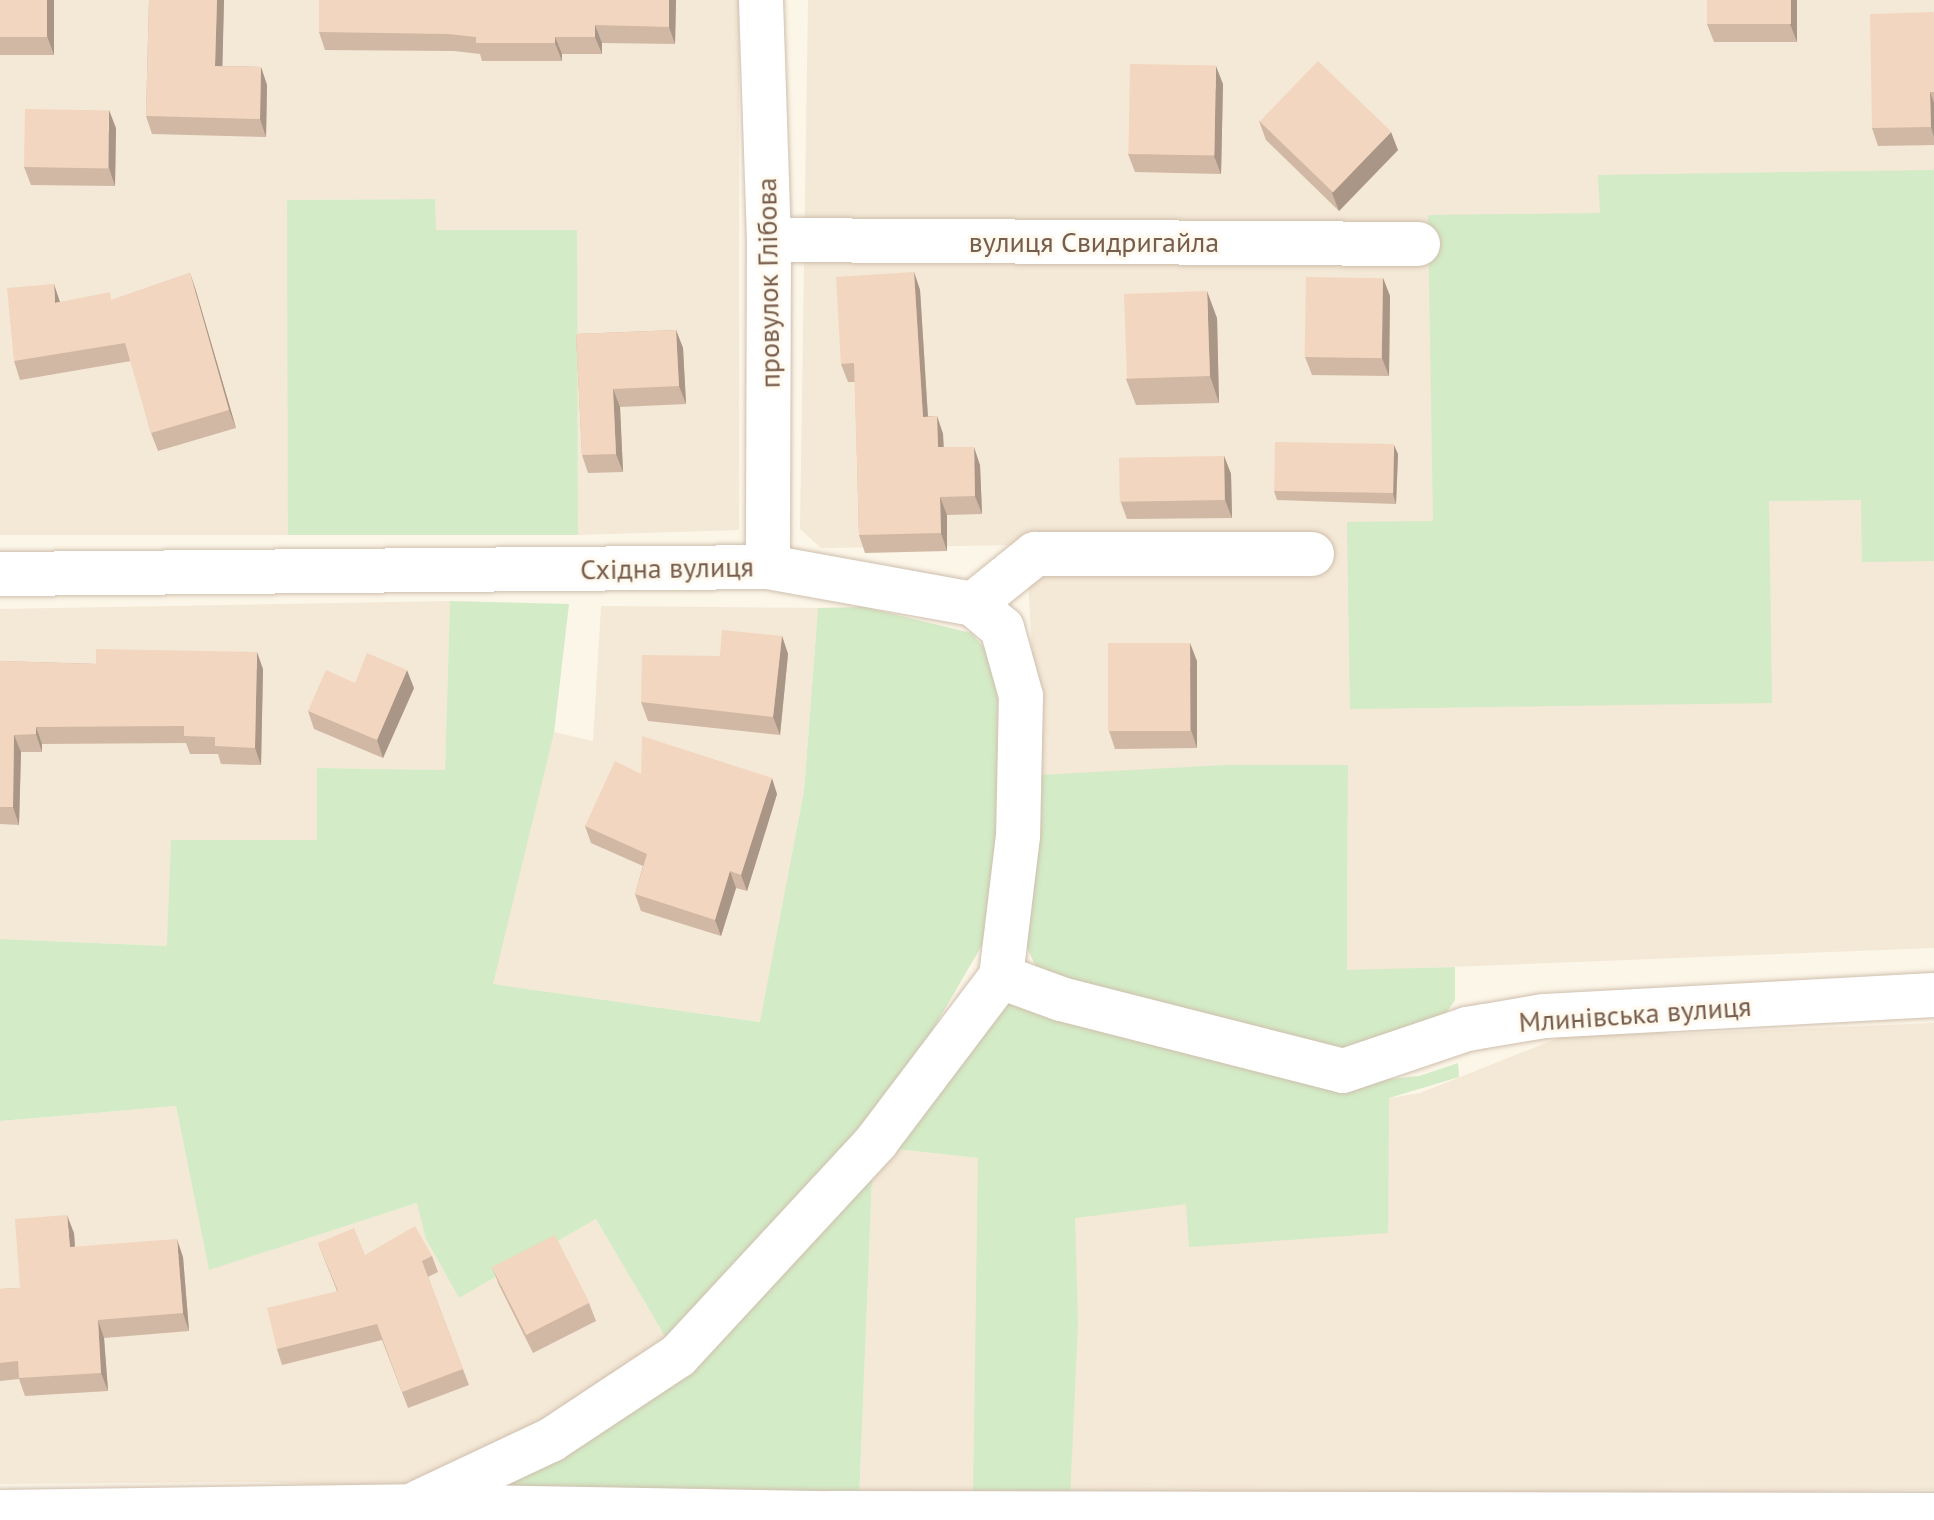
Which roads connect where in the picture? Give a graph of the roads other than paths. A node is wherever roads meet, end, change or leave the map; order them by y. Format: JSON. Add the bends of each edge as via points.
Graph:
{"nodes":[{"id":1,"x":761,"y":0,"type":"edge"},
{"id":2,"x":769,"y":240,"type":"junction"},
{"id":3,"x":1418,"y":244,"type":"dead end"},
{"id":4,"x":1312,"y":554,"type":"dead end"},
{"id":5,"x":768,"y":567,"type":"junction"},
{"id":6,"x":0,"y":574,"type":"edge"},
{"id":7,"x":973,"y":604,"type":"junction"},
{"id":8,"x":1001,"y":977,"type":"junction"},
{"id":9,"x":1934,"y":995,"type":"edge"},
{"id":10,"x":410,"y":1506,"type":"junction"},
{"id":11,"x":0,"y":1512,"type":"edge"},
{"id":12,"x":1934,"y":1515,"type":"edge"}],
"edges":[{"from":1,"to":2,"type":"street","name":"провулок Глібова"},
{"from":2,"to":3,"type":"street","name":"вулиця Свидригайла"},
{"from":2,"to":5,"type":"street","name":"провулок Глібова"},
{"from":4,"to":7,"type":"street","via":[[1035,554]]},
{"from":5,"to":6,"type":"street","name":"Східна вулиця"},
{"from":5,"to":7,"type":"street","name":"Східна вулиця"},
{"from":7,"to":8,"type":"street","via":[[1002,628],[1021,696],[1018,836]]},
{"from":8,"to":9,"type":"street","name":"Млинівська вулиця","via":[[1061,999],[1343,1071],[1467,1029],[1544,1016]]},
{"from":8,"to":10,"type":"street","via":[[876,1142],[678,1356],[551,1440]]},
{"from":10,"to":11,"type":"street"},
{"from":10,"to":12,"type":"street","via":[[862,1513]]}]}
